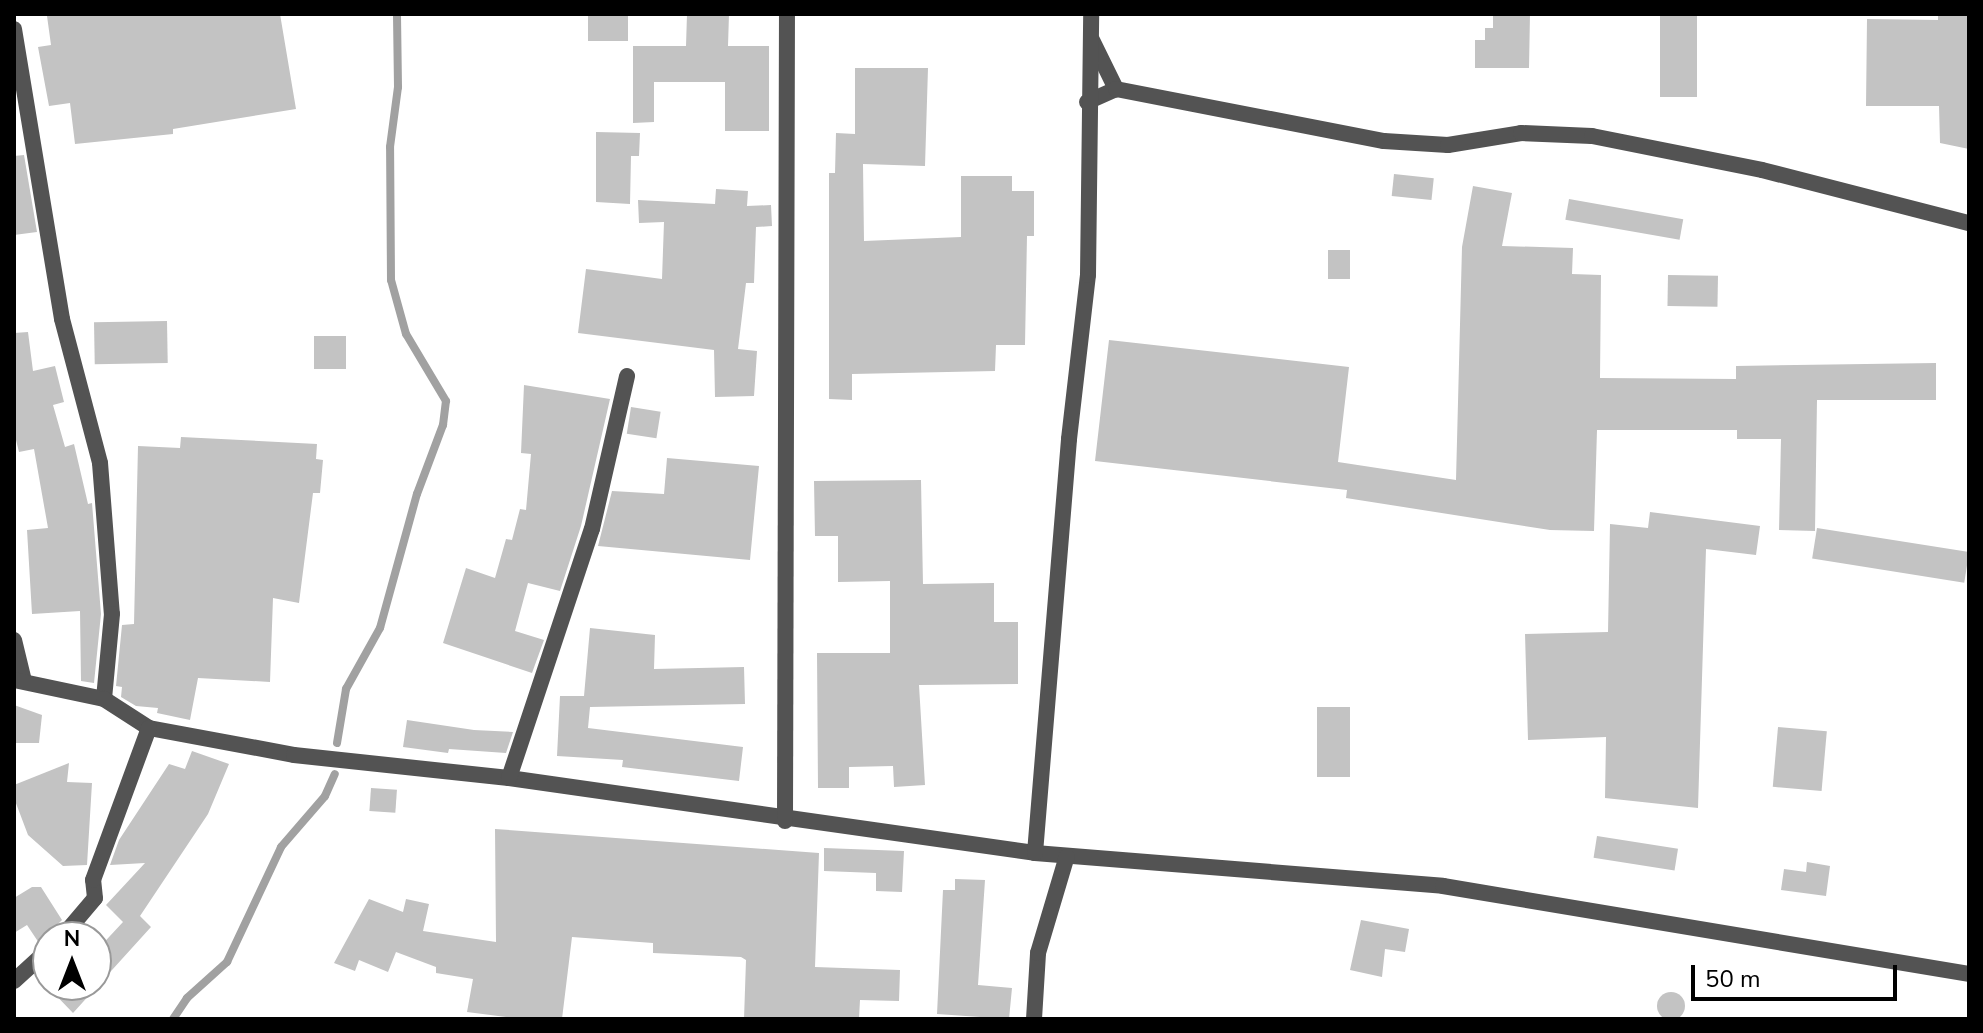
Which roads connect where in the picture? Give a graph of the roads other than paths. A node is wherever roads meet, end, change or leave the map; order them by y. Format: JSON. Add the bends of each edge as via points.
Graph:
{"nodes":[{"id":1,"x":787,"y":14,"type":"edge"},
{"id":2,"x":1091,"y":14,"type":"edge"},
{"id":3,"x":14,"y":29,"type":"edge"},
{"id":4,"x":1091,"y":38,"type":"junction"},
{"id":5,"x":1116,"y":89,"type":"junction"},
{"id":6,"x":1087,"y":102,"type":"junction"},
{"id":7,"x":1969,"y":223,"type":"edge"},
{"id":8,"x":627,"y":376,"type":"dead end"},
{"id":9,"x":14,"y":640,"type":"edge"},
{"id":10,"x":19,"y":680,"type":"edge"},
{"id":11,"x":104,"y":699,"type":"junction"},
{"id":12,"x":149,"y":728,"type":"junction"},
{"id":13,"x":509,"y":778,"type":"junction"},
{"id":14,"x":785,"y":821,"type":"junction"},
{"id":15,"x":1035,"y":853,"type":"junction"},
{"id":16,"x":1067,"y":856,"type":"junction"},
{"id":17,"x":76,"y":921,"type":"edge"},
{"id":18,"x":32,"y":965,"type":"edge"},
{"id":19,"x":1969,"y":974,"type":"edge"},
{"id":20,"x":14,"y":981,"type":"edge"},
{"id":21,"x":1034,"y":1019,"type":"edge"}],
"edges":[{"from":1,"to":14,"type":"street"},
{"from":2,"to":4,"type":"street"},
{"from":3,"to":11,"type":"street","via":[[62,319],[100,463],[112,614]]},
{"from":4,"to":5,"type":"street"},
{"from":4,"to":6,"type":"street"},
{"from":5,"to":6,"type":"street"},
{"from":5,"to":7,"type":"street","via":[[1384,141],[1448,145],[1521,133],[1592,136],[1762,170]]},
{"from":6,"to":15,"type":"street","via":[[1088,275]]},
{"from":8,"to":13,"type":"street","via":[[592,529]]},
{"from":9,"to":10,"type":"street"},
{"from":10,"to":11,"type":"street"},
{"from":11,"to":12,"type":"street"},
{"from":12,"to":13,"type":"street","via":[[294,755]]},
{"from":12,"to":17,"type":"street","via":[[93,880],[95,898]]},
{"from":13,"to":14,"type":"street"},
{"from":14,"to":15,"type":"street"},
{"from":15,"to":16,"type":"street"},
{"from":16,"to":19,"type":"street","via":[[1443,886]]},
{"from":16,"to":21,"type":"street","via":[[1038,953]]},
{"from":18,"to":20,"type":"street"}]}
